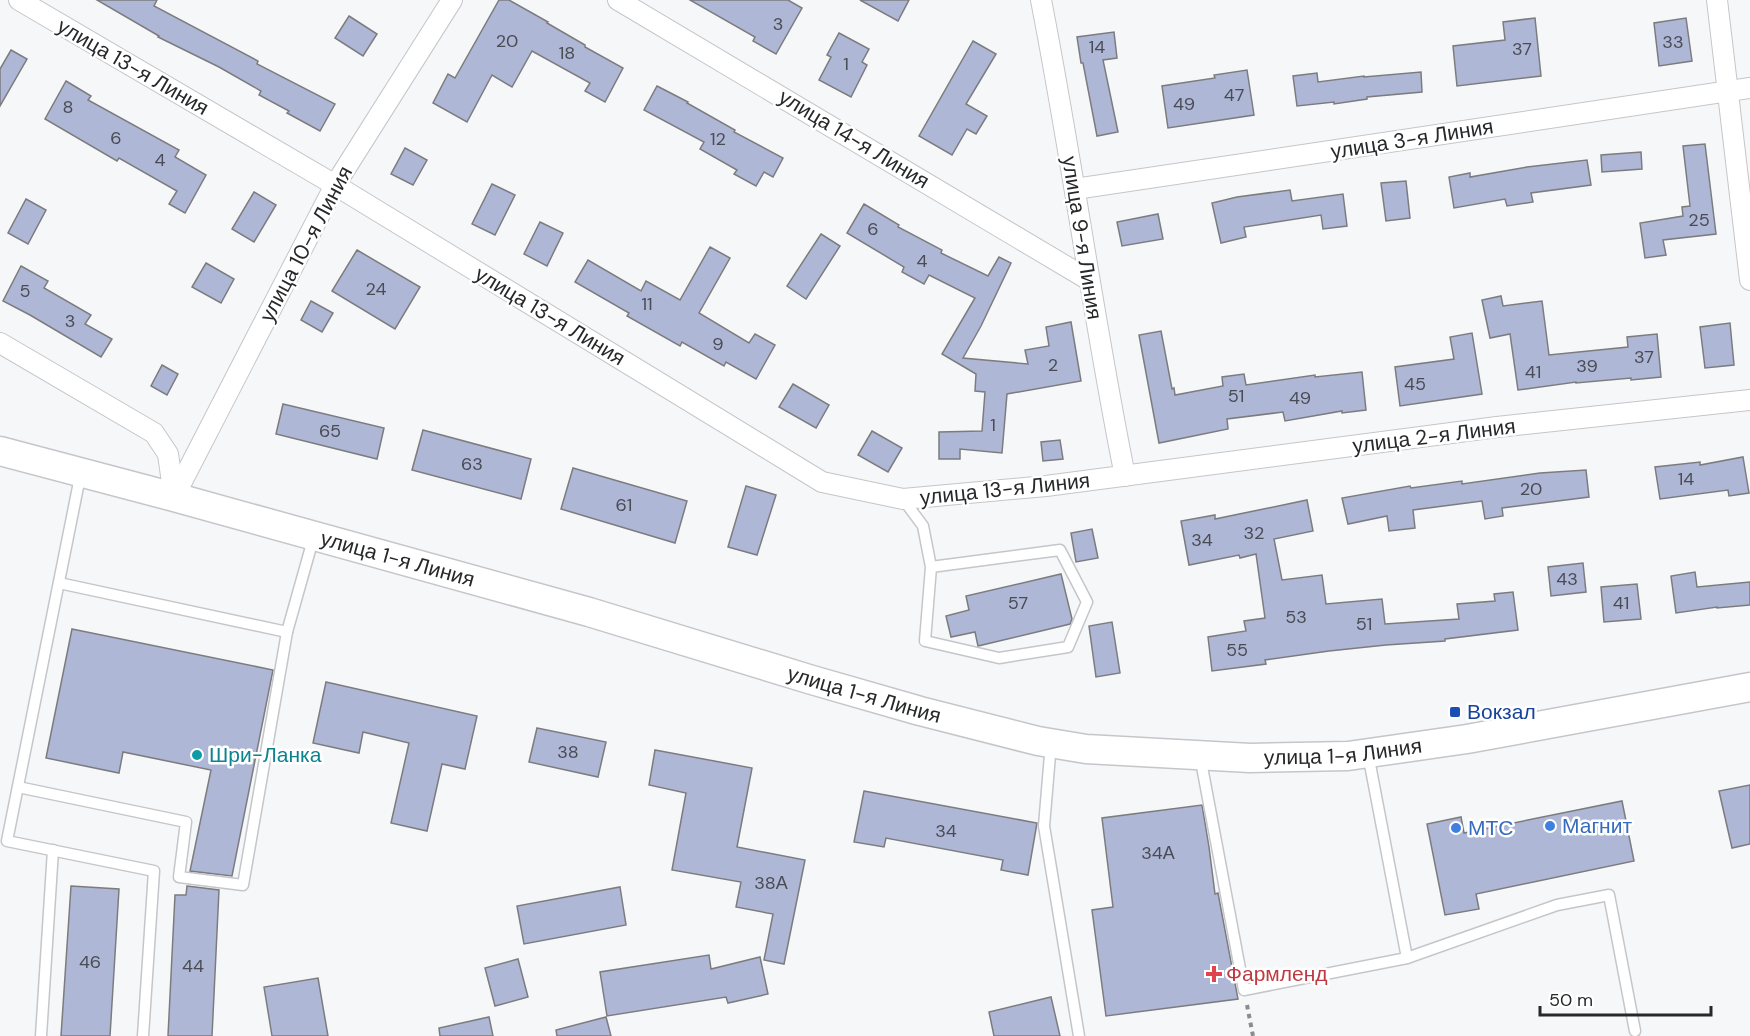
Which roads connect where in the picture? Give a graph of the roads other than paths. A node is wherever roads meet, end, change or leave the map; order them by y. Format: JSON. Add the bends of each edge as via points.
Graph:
{"nodes":[{"id":1,"x":19,"y":0,"type":"edge"},
{"id":2,"x":452,"y":0,"type":"edge"},
{"id":3,"x":618,"y":0,"type":"edge"},
{"id":4,"x":1041,"y":0,"type":"edge"},
{"id":5,"x":1717,"y":0,"type":"edge"},
{"id":6,"x":1750,"y":88,"type":"edge"},
{"id":7,"x":1727,"y":91,"type":"junction"},
{"id":8,"x":334,"y":186,"type":"junction"},
{"id":9,"x":1075,"y":189,"type":"junction"},
{"id":10,"x":1089,"y":280,"type":"junction"},
{"id":11,"x":1750,"y":280,"type":"edge"},
{"id":12,"x":0,"y":343,"type":"edge"},
{"id":13,"x":1750,"y":400,"type":"edge"},
{"id":14,"x":0,"y":451,"type":"edge"},
{"id":15,"x":81,"y":472,"type":"junction"},
{"id":16,"x":1121,"y":476,"type":"junction"},
{"id":17,"x":174,"y":497,"type":"junction"},
{"id":18,"x":903,"y":499,"type":"junction"},
{"id":19,"x":314,"y":536,"type":"junction"},
{"id":20,"x":932,"y":567,"type":"junction"},
{"id":21,"x":59,"y":583,"type":"junction"},
{"id":22,"x":287,"y":632,"type":"junction"},
{"id":23,"x":1750,"y":687,"type":"edge"},
{"id":24,"x":1051,"y":743,"type":"junction"},
{"id":25,"x":1368,"y":753,"type":"junction"},
{"id":26,"x":1200,"y":755,"type":"junction"},
{"id":27,"x":18,"y":787,"type":"junction"},
{"id":28,"x":53,"y":850,"type":"junction"},
{"id":29,"x":1407,"y":958,"type":"junction"},
{"id":30,"x":1635,"y":1031,"type":"dead end"},
{"id":31,"x":41,"y":1036,"type":"edge"},
{"id":32,"x":143,"y":1036,"type":"edge"},
{"id":33,"x":1078,"y":1036,"type":"edge"}],
"edges":[{"from":1,"to":8,"type":"street","name":"улица 13-я Линия"},
{"from":2,"to":8,"type":"street","name":"улица 10-я Линия"},
{"from":3,"to":10,"type":"street","name":"улица 14-я Линия"},
{"from":4,"to":9,"type":"street","name":"улица 9-я Линия"},
{"from":5,"to":7,"type":"street"},
{"from":6,"to":7,"type":"street","name":"улица 3-я Линия"},
{"from":7,"to":9,"type":"street","name":"улица 3-я Линия"},
{"from":7,"to":11,"type":"street"},
{"from":8,"to":17,"type":"street","name":"улица 10-я Линия"},
{"from":8,"to":18,"type":"street","name":"улица 13-я Линия","via":[[822,482]]},
{"from":9,"to":10,"type":"street","name":"улица 9-я Линия"},
{"from":10,"to":16,"type":"street","name":"улица 9-я Линия"},
{"from":12,"to":17,"type":"street","via":[[154,434],[168,454]]},
{"from":13,"to":16,"type":"street","name":"улица 2-я Линия","via":[[1497,427]]},
{"from":14,"to":15,"type":"main road","name":"улица 1-я Линия"},
{"from":15,"to":17,"type":"main road","name":"улица 1-я Линия"},
{"from":15,"to":21,"type":"lane"},
{"from":16,"to":18,"type":"street","name":"улица 13-я Линия"},
{"from":17,"to":19,"type":"main road","name":"улица 1-я Линия"},
{"from":18,"to":20,"type":"lane","via":[[923,526]]},
{"from":19,"to":22,"type":"lane"},
{"from":19,"to":24,"type":"main road","name":"улица 1-я Линия","via":[[590,612],[920,711]]},
{"from":20,"to":20,"type":"lane","via":[[925,641],[936,644],[999,658],[1068,647],[1087,602],[1060,550]]},
{"from":21,"to":22,"type":"lane"},
{"from":21,"to":27,"type":"lane"},
{"from":22,"to":27,"type":"lane","via":[[243,885],[179,877],[186,822]]},
{"from":23,"to":25,"type":"main road","name":"улица 1-я Линия","via":[[1467,740]]},
{"from":24,"to":26,"type":"main road","name":"улица 1-я Линия"},
{"from":24,"to":33,"type":"lane","via":[[1044,826]]},
{"from":25,"to":26,"type":"main road","name":"улица 1-я Линия","via":[[1250,758]]},
{"from":25,"to":29,"type":"lane"},
{"from":26,"to":29,"type":"lane","via":[[1244,990]]},
{"from":27,"to":28,"type":"lane","via":[[7,841]]},
{"from":28,"to":31,"type":"lane"},
{"from":28,"to":32,"type":"lane","via":[[154,871]]},
{"from":29,"to":30,"type":"lane","via":[[1557,905],[1609,895]]}]}
